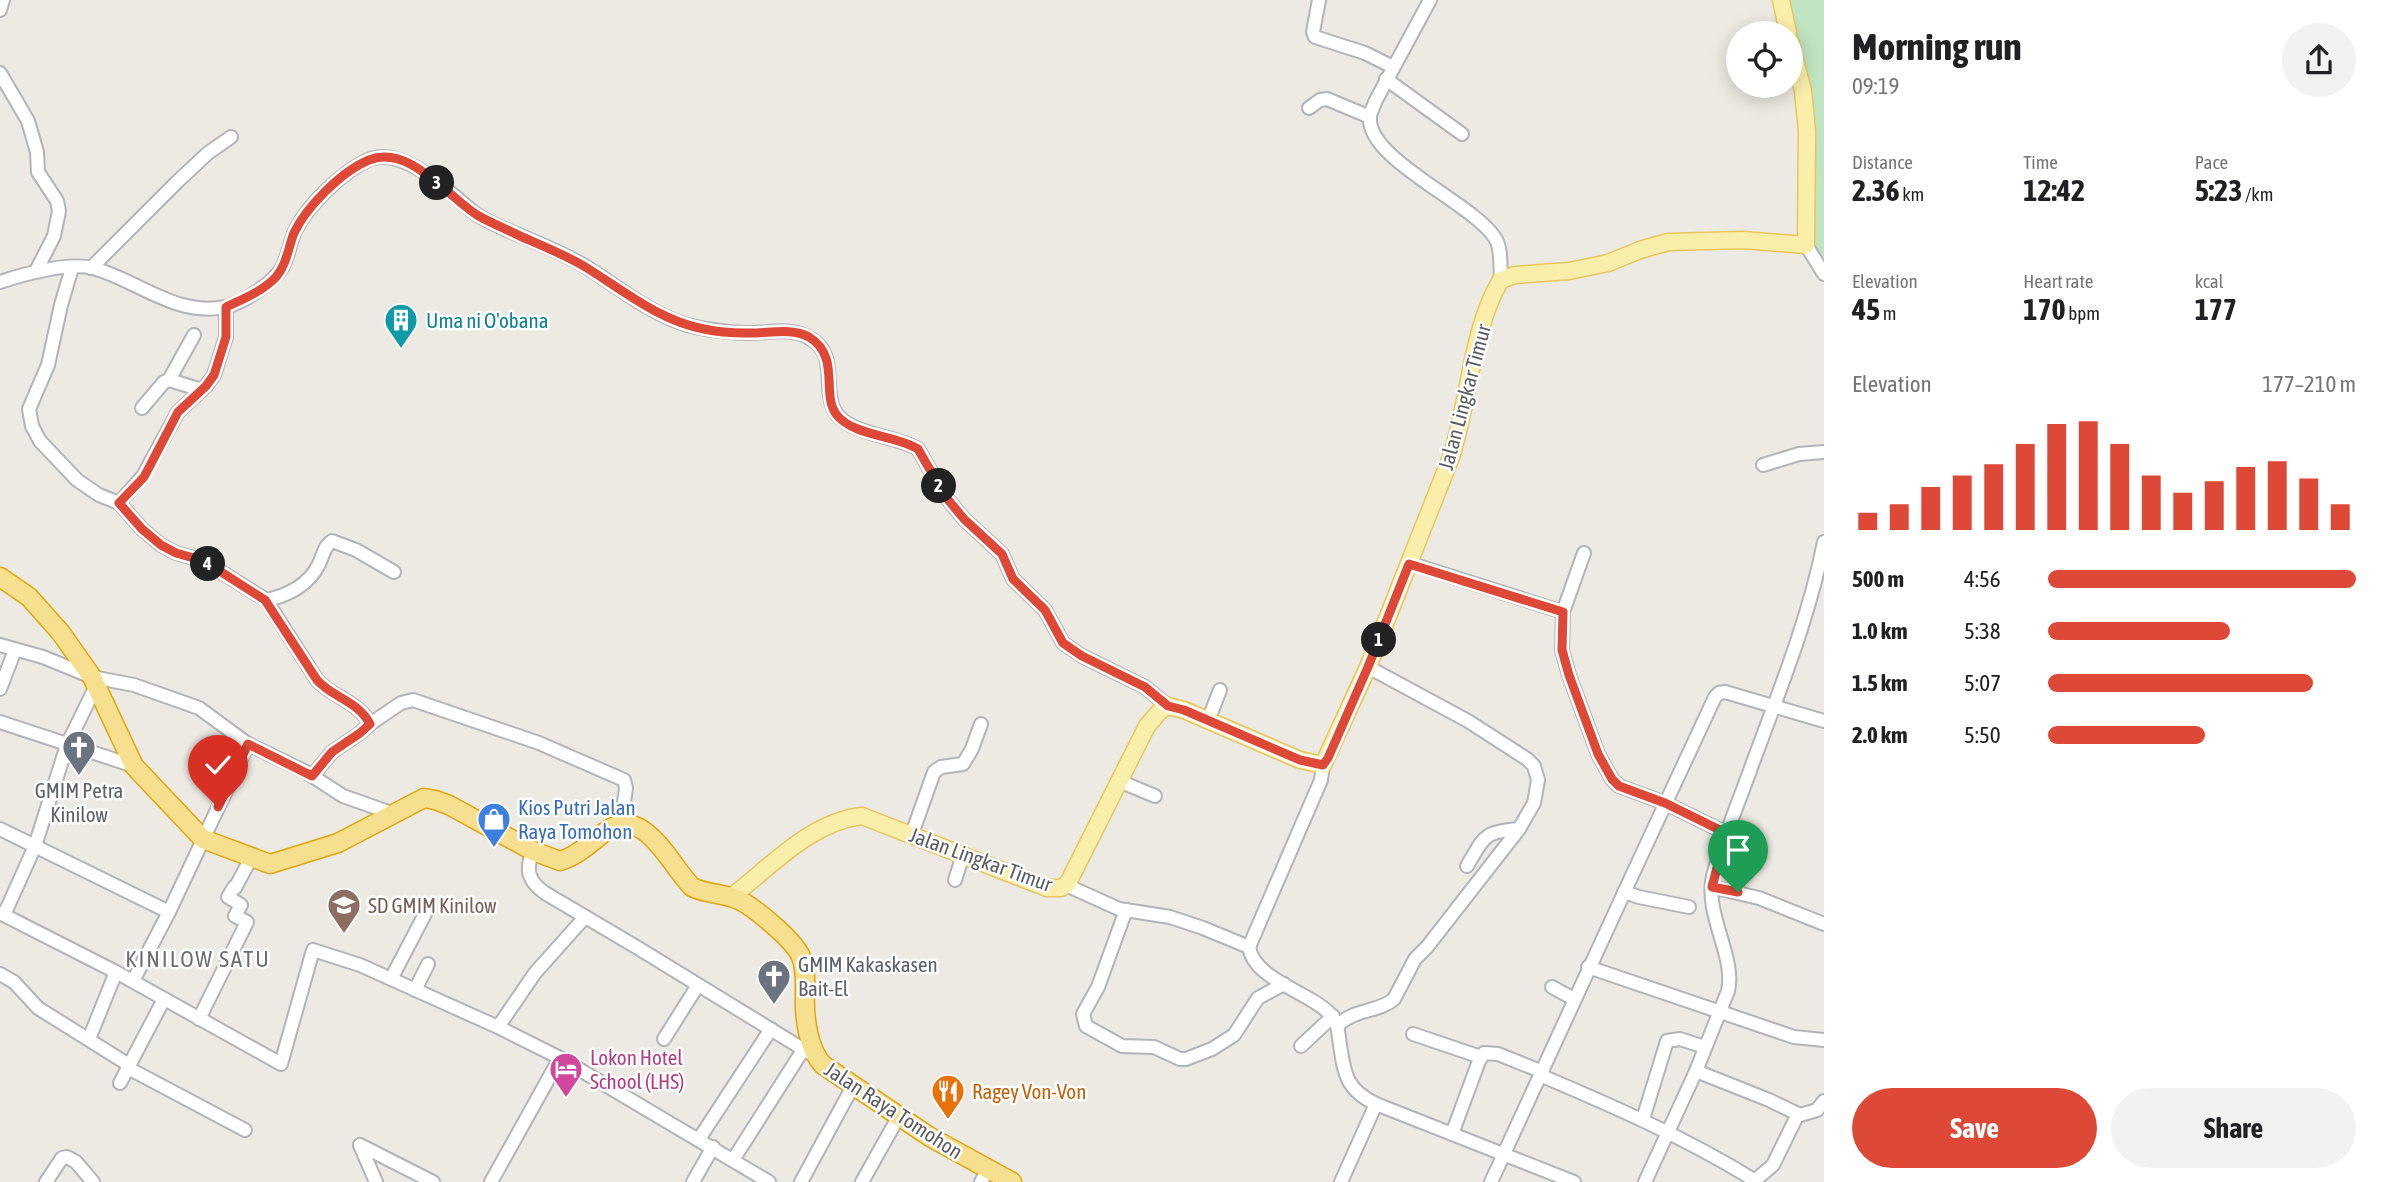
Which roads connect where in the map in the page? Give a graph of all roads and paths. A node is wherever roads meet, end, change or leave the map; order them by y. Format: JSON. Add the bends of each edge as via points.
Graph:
{"nodes":[{"id":1,"x":3,"y":0,"type":"edge"},
{"id":2,"x":1319,"y":0,"type":"edge"},
{"id":3,"x":1430,"y":0,"type":"edge"},
{"id":4,"x":1781,"y":0,"type":"edge"},
{"id":5,"x":0,"y":10,"type":"edge"},
{"id":6,"x":1785,"y":21,"type":"edge"},
{"id":7,"x":0,"y":73,"type":"edge"},
{"id":8,"x":1389,"y":73,"type":"junction"},
{"id":9,"x":1803,"y":91,"type":"edge"},
{"id":10,"x":1309,"y":108,"type":"dead end"},
{"id":11,"x":1370,"y":117,"type":"junction"},
{"id":12,"x":1462,"y":134,"type":"dead end"},
{"id":13,"x":230,"y":137,"type":"dead end"},
{"id":14,"x":1815,"y":251,"type":"edge"},
{"id":15,"x":72,"y":268,"type":"junction"},
{"id":16,"x":91,"y":268,"type":"junction"},
{"id":17,"x":36,"y":271,"type":"junction"},
{"id":18,"x":1824,"y":274,"type":"edge"},
{"id":19,"x":1501,"y":280,"type":"junction"},
{"id":20,"x":0,"y":282,"type":"edge"},
{"id":21,"x":226,"y":307,"type":"junction"},
{"id":22,"x":194,"y":335,"type":"dead end"},
{"id":23,"x":169,"y":380,"type":"junction"},
{"id":24,"x":202,"y":390,"type":"junction"},
{"id":25,"x":142,"y":408,"type":"dead end"},
{"id":26,"x":1824,"y":452,"type":"edge"},
{"id":27,"x":1763,"y":465,"type":"dead end"},
{"id":28,"x":119,"y":503,"type":"junction"},
{"id":29,"x":1824,"y":542,"type":"edge"},
{"id":30,"x":1584,"y":553,"type":"dead end"},
{"id":31,"x":1409,"y":564,"type":"junction"},
{"id":32,"x":394,"y":572,"type":"dead end"},
{"id":33,"x":0,"y":577,"type":"edge"},
{"id":34,"x":265,"y":600,"type":"junction"},
{"id":35,"x":1563,"y":612,"type":"junction"},
{"id":36,"x":0,"y":645,"type":"edge"},
{"id":37,"x":15,"y":650,"type":"junction"},
{"id":38,"x":1368,"y":667,"type":"junction"},
{"id":39,"x":93,"y":682,"type":"junction"},
{"id":40,"x":0,"y":689,"type":"edge"},
{"id":41,"x":1220,"y":690,"type":"dead end"},
{"id":42,"x":1168,"y":706,"type":"junction"},
{"id":43,"x":1773,"y":706,"type":"junction"},
{"id":44,"x":1208,"y":720,"type":"junction"},
{"id":45,"x":1824,"y":721,"type":"edge"},
{"id":46,"x":0,"y":722,"type":"edge"},
{"id":47,"x":370,"y":724,"type":"junction"},
{"id":48,"x":981,"y":724,"type":"dead end"},
{"id":49,"x":248,"y":744,"type":"junction"},
{"id":50,"x":67,"y":745,"type":"junction"},
{"id":51,"x":1323,"y":765,"type":"junction"},
{"id":52,"x":134,"y":766,"type":"junction"},
{"id":53,"x":312,"y":776,"type":"junction"},
{"id":54,"x":1119,"y":781,"type":"junction"},
{"id":55,"x":1155,"y":796,"type":"dead end"},
{"id":56,"x":1665,"y":803,"type":"junction"},
{"id":57,"x":394,"y":814,"type":"junction"},
{"id":58,"x":621,"y":824,"type":"junction"},
{"id":59,"x":0,"y":829,"type":"edge"},
{"id":60,"x":1520,"y":829,"type":"junction"},
{"id":61,"x":1726,"y":833,"type":"junction"},
{"id":62,"x":912,"y":834,"type":"junction"},
{"id":63,"x":203,"y":839,"type":"junction"},
{"id":64,"x":35,"y":846,"type":"junction"},
{"id":65,"x":533,"y":851,"type":"junction"},
{"id":66,"x":963,"y":855,"type":"junction"},
{"id":67,"x":251,"y":858,"type":"junction"},
{"id":68,"x":1467,"y":866,"type":"dead end"},
{"id":69,"x":955,"y":880,"type":"dead end"},
{"id":70,"x":1066,"y":885,"type":"junction"},
{"id":71,"x":1712,"y":887,"type":"junction"},
{"id":72,"x":1623,"y":891,"type":"junction"},
{"id":73,"x":738,"y":892,"type":"junction"},
{"id":74,"x":1689,"y":907,"type":"dead end"},
{"id":75,"x":1126,"y":910,"type":"junction"},
{"id":76,"x":169,"y":912,"type":"junction"},
{"id":77,"x":426,"y":912,"type":"dead end"},
{"id":78,"x":2,"y":914,"type":"edge"},
{"id":79,"x":585,"y":917,"type":"junction"},
{"id":80,"x":1824,"y":924,"type":"edge"},
{"id":81,"x":1248,"y":947,"type":"junction"},
{"id":82,"x":428,"y":964,"type":"dead end"},
{"id":83,"x":1588,"y":967,"type":"junction"},
{"id":84,"x":116,"y":972,"type":"junction"},
{"id":85,"x":0,"y":974,"type":"edge"},
{"id":86,"x":391,"y":979,"type":"junction"},
{"id":87,"x":133,"y":981,"type":"junction"},
{"id":88,"x":1284,"y":984,"type":"junction"},
{"id":89,"x":698,"y":985,"type":"junction"},
{"id":90,"x":1552,"y":988,"type":"dead end"},
{"id":91,"x":415,"y":990,"type":"junction"},
{"id":92,"x":164,"y":999,"type":"junction"},
{"id":93,"x":1574,"y":999,"type":"junction"},
{"id":94,"x":1720,"y":1011,"type":"junction"},
{"id":95,"x":199,"y":1019,"type":"junction"},
{"id":96,"x":1335,"y":1021,"type":"junction"},
{"id":97,"x":498,"y":1027,"type":"junction"},
{"id":98,"x":771,"y":1029,"type":"junction"},
{"id":99,"x":1413,"y":1034,"type":"dead end"},
{"id":100,"x":89,"y":1039,"type":"junction"},
{"id":101,"x":664,"y":1039,"type":"dead end"},
{"id":102,"x":1824,"y":1040,"type":"edge"},
{"id":103,"x":1301,"y":1046,"type":"dead end"},
{"id":104,"x":1705,"y":1047,"type":"junction"},
{"id":105,"x":809,"y":1053,"type":"junction"},
{"id":106,"x":1481,"y":1056,"type":"junction"},
{"id":107,"x":560,"y":1058,"type":"junction"},
{"id":108,"x":129,"y":1066,"type":"junction"},
{"id":109,"x":1696,"y":1071,"type":"junction"},
{"id":110,"x":1542,"y":1074,"type":"junction"},
{"id":111,"x":120,"y":1083,"type":"dead end"},
{"id":112,"x":853,"y":1086,"type":"junction"},
{"id":113,"x":1824,"y":1101,"type":"edge"},
{"id":114,"x":1376,"y":1104,"type":"junction"},
{"id":115,"x":1800,"y":1115,"type":"junction"},
{"id":116,"x":899,"y":1116,"type":"junction"},
{"id":117,"x":1643,"y":1119,"type":"junction"},
{"id":118,"x":245,"y":1130,"type":"dead end"},
{"id":119,"x":1668,"y":1132,"type":"junction"},
{"id":120,"x":1452,"y":1133,"type":"junction"},
{"id":121,"x":699,"y":1139,"type":"junction"},
{"id":122,"x":713,"y":1147,"type":"junction"},
{"id":123,"x":1504,"y":1155,"type":"junction"},
{"id":124,"x":733,"y":1160,"type":"junction"},
{"id":125,"x":984,"y":1176,"type":"edge"},
{"id":126,"x":1493,"y":1177,"type":"edge"},
{"id":127,"x":1754,"y":1181,"type":"edge"},
{"id":128,"x":46,"y":1182,"type":"edge"},
{"id":129,"x":93,"y":1182,"type":"edge"},
{"id":130,"x":376,"y":1182,"type":"edge"},
{"id":131,"x":433,"y":1182,"type":"edge"},
{"id":132,"x":491,"y":1182,"type":"edge"},
{"id":133,"x":693,"y":1182,"type":"edge"},
{"id":134,"x":769,"y":1182,"type":"edge"},
{"id":135,"x":801,"y":1182,"type":"edge"},
{"id":136,"x":862,"y":1182,"type":"edge"},
{"id":137,"x":1012,"y":1182,"type":"edge"},
{"id":138,"x":1341,"y":1182,"type":"edge"},
{"id":139,"x":1574,"y":1182,"type":"edge"},
{"id":140,"x":1645,"y":1182,"type":"edge"}],
"edges":[{"from":1,"to":5,"type":"street"},
{"from":2,"to":8,"type":"street","via":[[1315,37],[1365,53]]},
{"from":3,"to":8,"type":"street"},
{"from":4,"to":6,"type":"main road"},
{"from":7,"to":17,"type":"street","via":[[27,121],[37,152],[37,172],[59,211],[54,236]]},
{"from":8,"to":11,"type":"street"},
{"from":8,"to":12,"type":"street"},
{"from":9,"to":14,"type":"main road"},
{"from":10,"to":11,"type":"street","via":[[1326,99]]},
{"from":11,"to":19,"type":"street","via":[[1373,133],[1388,153],[1493,235]]},
{"from":13,"to":16,"type":"street","via":[[177,182]]},
{"from":14,"to":18,"type":"street"},
{"from":14,"to":19,"type":"main road","via":[[1743,240],[1668,242],[1608,263]]},
{"from":15,"to":16,"type":"street"},
{"from":15,"to":17,"type":"street"},
{"from":15,"to":28,"type":"street","via":[[48,365],[29,415],[40,441],[77,480]]},
{"from":16,"to":21,"type":"street","via":[[177,303]]},
{"from":17,"to":20,"type":"street"},
{"from":19,"to":31,"type":"main road","name":"Jalan Lingkar Timur","via":[[1485,315],[1458,435]]},
{"from":21,"to":24,"type":"street","via":[[224,350]]},
{"from":21,"to":42,"type":"street","via":[[274,278],[296,229],[321,196],[368,160],[395,157],[475,214],[559,252],[682,323],[746,333],[796,332],[814,341],[827,360],[832,407],[842,420],[918,449],[945,496],[1002,554],[1013,579],[1045,610],[1063,643],[1145,687]]},
{"from":22,"to":23,"type":"street"},
{"from":23,"to":24,"type":"street"},
{"from":23,"to":25,"type":"street"},
{"from":24,"to":28,"type":"street","via":[[178,412],[144,477]]},
{"from":26,"to":27,"type":"street"},
{"from":28,"to":34,"type":"street","via":[[161,545],[204,561]]},
{"from":29,"to":43,"type":"street","via":[[1816,580]]},
{"from":30,"to":35,"type":"street"},
{"from":31,"to":35,"type":"street"},
{"from":31,"to":38,"type":"main road","name":"Jalan Lingkar Timur"},
{"from":32,"to":34,"type":"street","via":[[332,541],[306,581]]},
{"from":33,"to":39,"type":"highway","via":[[29,597]]},
{"from":34,"to":47,"type":"street","via":[[317,680],[361,710]]},
{"from":35,"to":56,"type":"street","via":[[1562,650],[1604,766],[1619,786]]},
{"from":36,"to":37,"type":"street"},
{"from":37,"to":39,"type":"street"},
{"from":37,"to":40,"type":"street"},
{"from":38,"to":51,"type":"main road","name":"Jalan Lingkar Timur"},
{"from":38,"to":60,"type":"street","via":[[1468,721],[1534,766],[1538,780],[1534,803]]},
{"from":39,"to":49,"type":"street","via":[[134,685],[199,708]]},
{"from":39,"to":50,"type":"street"},
{"from":39,"to":52,"type":"highway"},
{"from":41,"to":44,"type":"street"},
{"from":42,"to":44,"type":"main road"},
{"from":42,"to":54,"type":"main road","name":"Jalan Lingkar Timur","via":[[1147,726]]},
{"from":43,"to":45,"type":"street"},
{"from":43,"to":56,"type":"street","via":[[1719,693]]},
{"from":43,"to":61,"type":"street"},
{"from":44,"to":51,"type":"main road","via":[[1300,760]]},
{"from":46,"to":50,"type":"street"},
{"from":47,"to":53,"type":"street","via":[[332,752]]},
{"from":47,"to":58,"type":"street","via":[[401,703],[414,700],[538,743],[624,780]]},
{"from":48,"to":62,"type":"street","via":[[963,764],[934,772]]},
{"from":49,"to":53,"type":"street"},
{"from":49,"to":63,"type":"street"},
{"from":50,"to":52,"type":"street"},
{"from":50,"to":64,"type":"street"},
{"from":51,"to":81,"type":"street","via":[[1321,780]]},
{"from":52,"to":63,"type":"highway"},
{"from":53,"to":57,"type":"street","via":[[343,796]]},
{"from":54,"to":55,"type":"street"},
{"from":54,"to":70,"type":"main road","name":"Jalan Lingkar Timur"},
{"from":56,"to":61,"type":"street"},
{"from":56,"to":72,"type":"street"},
{"from":57,"to":65,"type":"highway","via":[[424,798],[435,800]]},
{"from":57,"to":67,"type":"highway","via":[[338,843],[279,863]]},
{"from":58,"to":65,"type":"highway","via":[[565,860]]},
{"from":58,"to":73,"type":"highway","name":"Jalan Raya Tomohon","via":[[645,831],[692,887],[703,892]]},
{"from":59,"to":64,"type":"street"},
{"from":60,"to":68,"type":"street","via":[[1490,833]]},
{"from":60,"to":96,"type":"street","via":[[1415,959],[1394,999]]},
{"from":61,"to":71,"type":"street"},
{"from":62,"to":66,"type":"main road","name":"Jalan Lingkar Timur"},
{"from":62,"to":73,"type":"main road","name":"Jalan Lingkar Timur","via":[[862,816],[831,823],[794,846]]},
{"from":63,"to":67,"type":"highway"},
{"from":63,"to":76,"type":"street"},
{"from":64,"to":76,"type":"street"},
{"from":64,"to":78,"type":"street"},
{"from":65,"to":79,"type":"street","via":[[527,866],[534,885]]},
{"from":66,"to":69,"type":"street"},
{"from":66,"to":70,"type":"main road","name":"Jalan Lingkar Timur","via":[[1047,888]]},
{"from":67,"to":95,"type":"street","via":[[228,897],[241,905],[235,916],[247,922]]},
{"from":70,"to":75,"type":"street"},
{"from":71,"to":80,"type":"street","via":[[1759,898]]},
{"from":71,"to":94,"type":"street","via":[[1730,978]]},
{"from":72,"to":74,"type":"street"},
{"from":72,"to":83,"type":"street"},
{"from":73,"to":105,"type":"highway","name":"Jalan Raya Tomohon","via":[[798,950],[804,966]]},
{"from":75,"to":81,"type":"street","via":[[1203,928]]},
{"from":75,"to":88,"type":"street","via":[[1098,988],[1083,1014],[1086,1026],[1114,1044],[1154,1047],[1180,1059],[1196,1057],[1234,1035],[1258,998]]},
{"from":76,"to":87,"type":"street"},
{"from":77,"to":86,"type":"street"},
{"from":78,"to":84,"type":"street"},
{"from":79,"to":89,"type":"street"},
{"from":79,"to":97,"type":"street","via":[[535,973]]},
{"from":81,"to":88,"type":"street","via":[[1264,971]]},
{"from":82,"to":91,"type":"street"},
{"from":83,"to":93,"type":"street"},
{"from":83,"to":94,"type":"street"},
{"from":84,"to":87,"type":"street"},
{"from":84,"to":100,"type":"street"},
{"from":85,"to":100,"type":"street","via":[[38,1008]]},
{"from":86,"to":91,"type":"street"},
{"from":86,"to":95,"type":"street","via":[[313,950],[281,1064]]},
{"from":87,"to":92,"type":"street"},
{"from":88,"to":96,"type":"street","via":[[1322,1006]]},
{"from":89,"to":98,"type":"street"},
{"from":89,"to":101,"type":"street"},
{"from":90,"to":93,"type":"street"},
{"from":91,"to":97,"type":"street"},
{"from":92,"to":95,"type":"street"},
{"from":92,"to":108,"type":"street"},
{"from":93,"to":110,"type":"street"},
{"from":94,"to":102,"type":"street","via":[[1794,1037]]},
{"from":94,"to":104,"type":"street"},
{"from":96,"to":103,"type":"street"},
{"from":96,"to":114,"type":"street","via":[[1352,1088]]},
{"from":97,"to":107,"type":"street"},
{"from":98,"to":105,"type":"street"},
{"from":98,"to":121,"type":"street"},
{"from":99,"to":106,"type":"street"},
{"from":100,"to":108,"type":"street"},
{"from":104,"to":109,"type":"street"},
{"from":104,"to":117,"type":"street","via":[[1667,1041]]},
{"from":105,"to":112,"type":"highway","name":"Jalan Raya Tomohon"},
{"from":105,"to":124,"type":"street"},
{"from":106,"to":110,"type":"street","via":[[1498,1054]]},
{"from":106,"to":120,"type":"street"},
{"from":107,"to":121,"type":"street"},
{"from":107,"to":132,"type":"street"},
{"from":108,"to":111,"type":"street"},
{"from":108,"to":118,"type":"street"},
{"from":109,"to":115,"type":"street"},
{"from":109,"to":119,"type":"street"},
{"from":110,"to":117,"type":"street"},
{"from":110,"to":123,"type":"street"},
{"from":112,"to":116,"type":"highway","name":"Jalan Raya Tomohon"},
{"from":112,"to":135,"type":"street"},
{"from":113,"to":115,"type":"street","via":[[1817,1110]]},
{"from":114,"to":120,"type":"street"},
{"from":114,"to":138,"type":"street"},
{"from":115,"to":127,"type":"street","via":[[1773,1164]]},
{"from":116,"to":125,"type":"highway","name":"Jalan Raya Tomohon"},
{"from":116,"to":136,"type":"street"},
{"from":117,"to":119,"type":"street"},
{"from":119,"to":127,"type":"street"},
{"from":119,"to":140,"type":"street"},
{"from":120,"to":123,"type":"street"},
{"from":121,"to":122,"type":"street"},
{"from":122,"to":124,"type":"street"},
{"from":122,"to":133,"type":"street"},
{"from":123,"to":126,"type":"street"},
{"from":123,"to":139,"type":"street"},
{"from":124,"to":134,"type":"street"},
{"from":125,"to":137,"type":"highway","name":"Jalan Raya Tomohon"},
{"from":128,"to":129,"type":"street","via":[[67,1157]]},
{"from":130,"to":131,"type":"street","via":[[360,1145]]}]}
